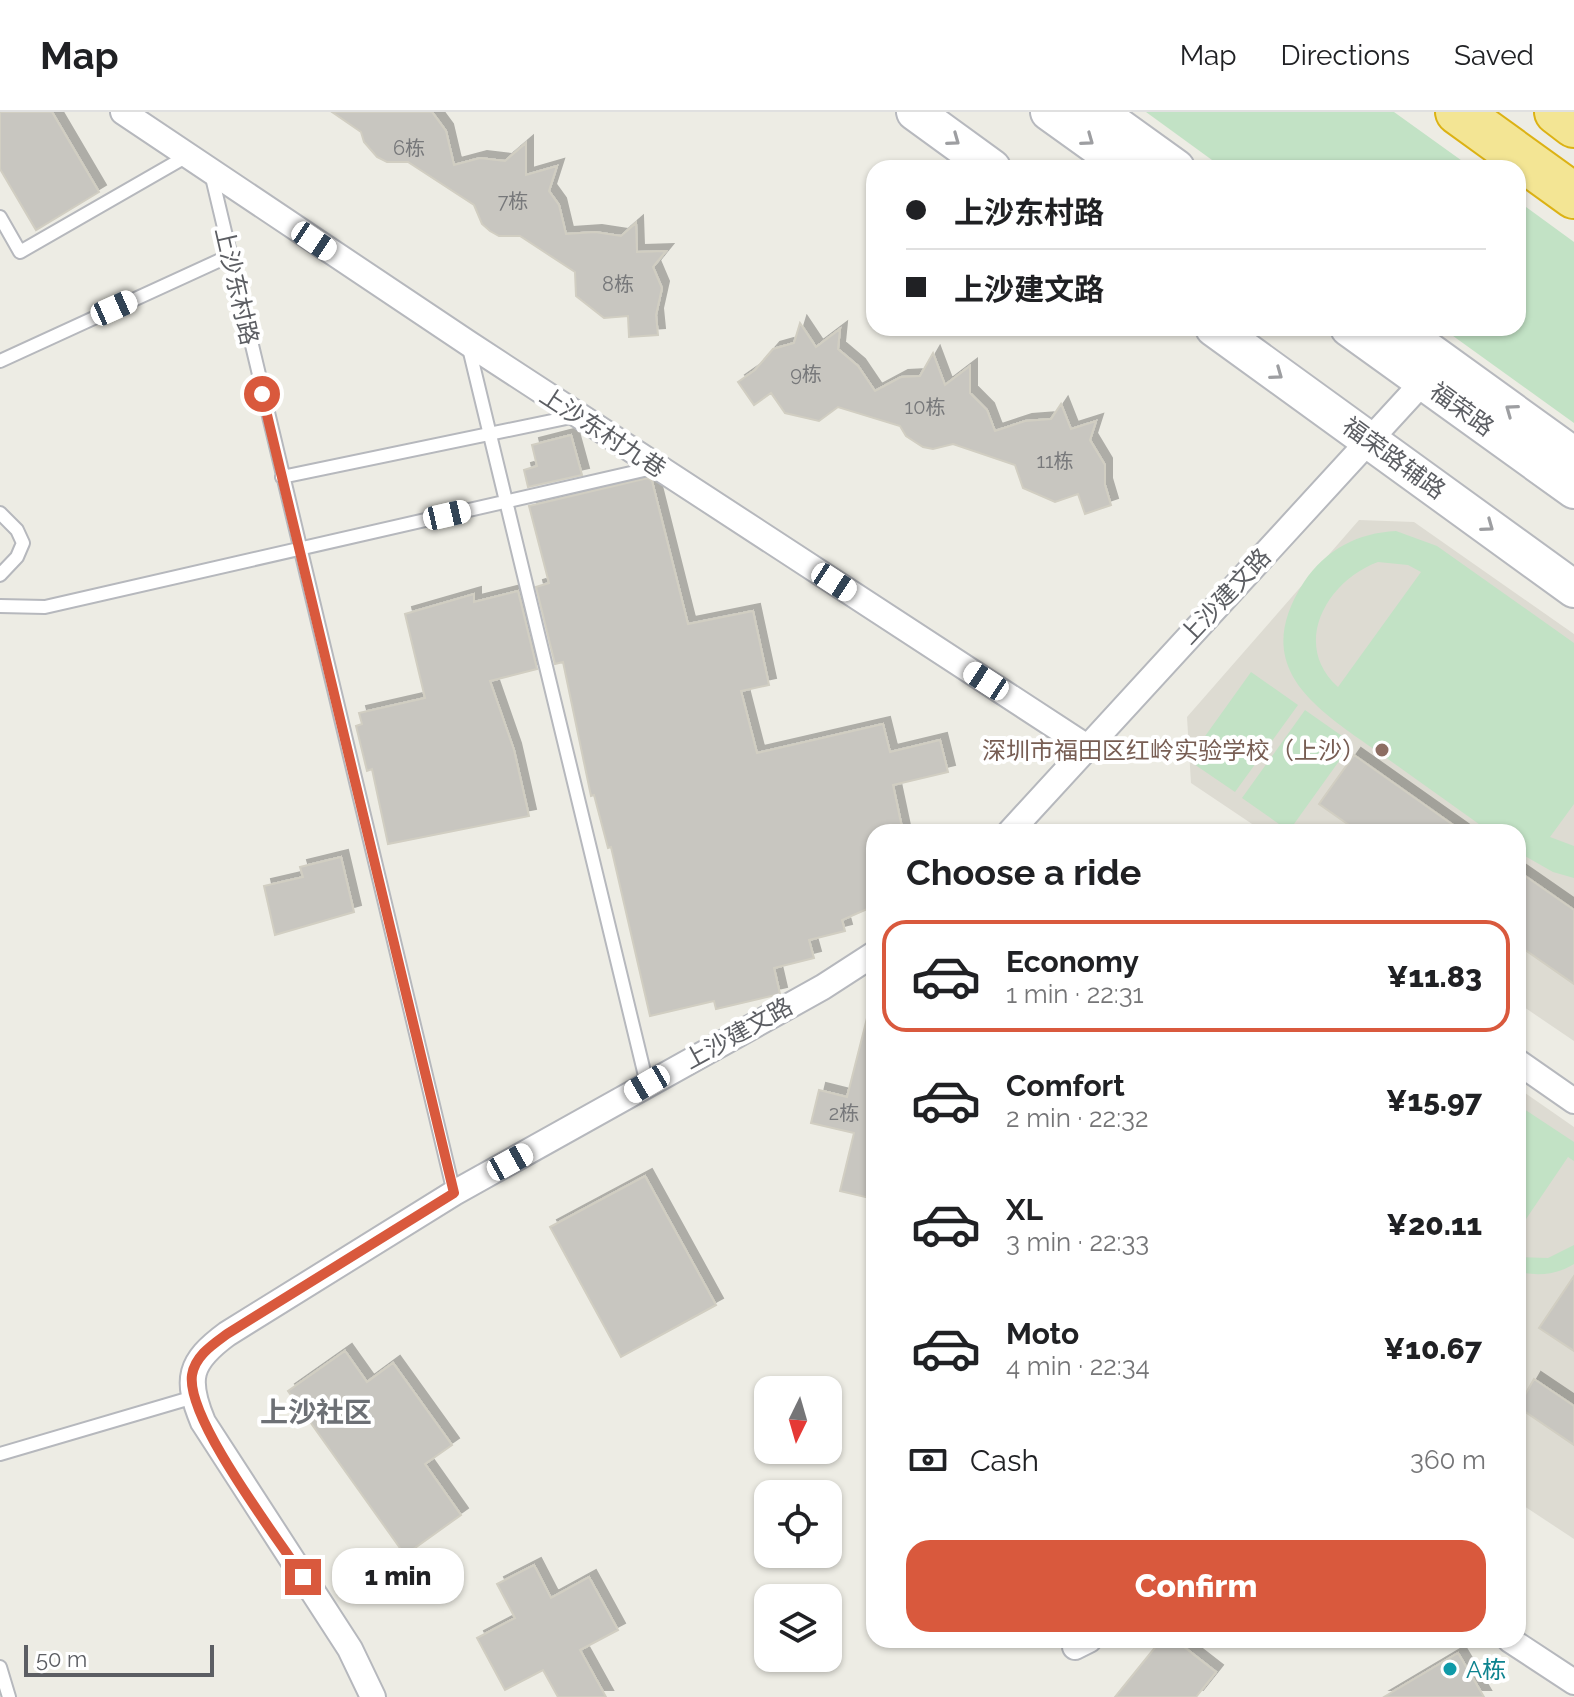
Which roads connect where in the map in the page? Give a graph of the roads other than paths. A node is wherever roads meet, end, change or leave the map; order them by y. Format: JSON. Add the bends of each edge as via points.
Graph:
{"nodes":[{"id":1,"x":123,"y":112,"type":"edge"},
{"id":2,"x":915,"y":112,"type":"edge"},
{"id":3,"x":1049,"y":112,"type":"edge"},
{"id":4,"x":1098,"y":112,"type":"edge"},
{"id":5,"x":1458,"y":112,"type":"edge"},
{"id":6,"x":1557,"y":112,"type":"edge"},
{"id":7,"x":1574,"y":125,"type":"edge"},
{"id":8,"x":187,"y":156,"type":"junction"},
{"id":9,"x":981,"y":160,"type":"edge"},
{"id":10,"x":1116,"y":160,"type":"edge"},
{"id":11,"x":1165,"y":160,"type":"edge"},
{"id":12,"x":1524,"y":160,"type":"edge"},
{"id":13,"x":1526,"y":161,"type":"edge"},
{"id":14,"x":211,"y":172,"type":"junction"},
{"id":15,"x":1574,"y":196,"type":"edge"},
{"id":16,"x":0,"y":217,"type":"edge"},
{"id":17,"x":229,"y":256,"type":"junction"},
{"id":18,"x":1225,"y":336,"type":"edge"},
{"id":19,"x":1365,"y":336,"type":"edge"},
{"id":20,"x":1404,"y":336,"type":"edge"},
{"id":21,"x":468,"y":343,"type":"junction"},
{"id":22,"x":0,"y":361,"type":"edge"},
{"id":23,"x":1433,"y":371,"type":"junction"},
{"id":24,"x":579,"y":416,"type":"junction"},
{"id":25,"x":490,"y":434,"type":"junction"},
{"id":26,"x":1369,"y":440,"type":"junction"},
{"id":27,"x":1574,"y":456,"type":"edge"},
{"id":28,"x":658,"y":467,"type":"junction"},
{"id":29,"x":282,"y":477,"type":"junction"},
{"id":30,"x":1574,"y":490,"type":"edge"},
{"id":31,"x":506,"y":502,"type":"junction"},
{"id":32,"x":0,"y":513,"type":"edge"},
{"id":33,"x":299,"y":549,"type":"junction"},
{"id":34,"x":0,"y":575,"type":"edge"},
{"id":35,"x":1574,"y":589,"type":"edge"},
{"id":36,"x":0,"y":606,"type":"edge"},
{"id":37,"x":1087,"y":747,"type":"junction"},
{"id":38,"x":1017,"y":824,"type":"edge"},
{"id":39,"x":866,"y":959,"type":"edge"},
{"id":40,"x":1526,"y":1068,"type":"edge"},
{"id":41,"x":647,"y":1084,"type":"junction"},
{"id":42,"x":1574,"y":1101,"type":"edge"},
{"id":43,"x":454,"y":1193,"type":"junction"},
{"id":44,"x":194,"y":1397,"type":"junction"},
{"id":45,"x":0,"y":1454,"type":"edge"},
{"id":46,"x":1522,"y":1648,"type":"edge"},
{"id":47,"x":0,"y":1667,"type":"edge"},
{"id":48,"x":1574,"y":1682,"type":"edge"},
{"id":49,"x":9,"y":1697,"type":"edge"},
{"id":50,"x":373,"y":1697,"type":"edge"},
{"id":51,"x":1563,"y":1697,"type":"edge"}],
"edges":[{"from":1,"to":8,"type":"street","name":"上沙东村九巷"},
{"from":2,"to":9,"type":"main road","one_way":true},
{"from":3,"to":10,"type":"main road","one_way":true},
{"from":4,"to":11,"type":"main road"},
{"from":5,"to":12,"type":"highway"},
{"from":6,"to":7,"type":"highway"},
{"from":8,"to":14,"type":"street","name":"上沙东村九巷"},
{"from":8,"to":16,"type":"lane","via":[[20,252]]},
{"from":13,"to":15,"type":"highway"},
{"from":14,"to":17,"type":"lane","name":"上沙东村路"},
{"from":14,"to":21,"type":"street","name":"上沙东村九巷"},
{"from":17,"to":22,"type":"lane"},
{"from":17,"to":29,"type":"lane","name":"上沙东村路"},
{"from":18,"to":26,"type":"main road","name":"福荣路辅路","one_way":true},
{"from":19,"to":23,"type":"main road","name":"福荣路"},
{"from":20,"to":23,"type":"main road","name":"福荣路"},
{"from":21,"to":24,"type":"street","name":"上沙东村九巷"},
{"from":21,"to":25,"type":"lane"},
{"from":23,"to":26,"type":"street","name":"上沙建文路"},
{"from":27,"to":23,"type":"main road","name":"福荣路","one_way":true},
{"from":23,"to":30,"type":"main road","name":"福荣路"},
{"from":24,"to":25,"type":"lane"},
{"from":24,"to":28,"type":"street","name":"上沙东村九巷"},
{"from":25,"to":29,"type":"lane"},
{"from":25,"to":31,"type":"lane"},
{"from":26,"to":35,"type":"main road","name":"福荣路辅路","one_way":true},
{"from":26,"to":37,"type":"street","name":"上沙建文路"},
{"from":28,"to":31,"type":"lane"},
{"from":28,"to":37,"type":"street","name":"上沙东村九巷"},
{"from":29,"to":33,"type":"lane","name":"上沙东村路"},
{"from":31,"to":33,"type":"lane"},
{"from":31,"to":41,"type":"lane"},
{"from":32,"to":34,"type":"lane","via":[[23,543]]},
{"from":33,"to":36,"type":"lane","via":[[45,607]]},
{"from":33,"to":43,"type":"lane","name":"上沙东村路"},
{"from":37,"to":38,"type":"street","name":"上沙建文路"},
{"from":39,"to":41,"type":"street","name":"上沙建文路"},
{"from":40,"to":42,"type":"street"},
{"from":41,"to":43,"type":"street","name":"上沙建文路"},
{"from":43,"to":44,"type":"street","name":"上沙建文路","via":[[213,1344],[195,1365]]},
{"from":44,"to":45,"type":"lane"},
{"from":44,"to":50,"type":"street","via":[[203,1422],[350,1649]]},
{"from":46,"to":48,"type":"street"},
{"from":47,"to":49,"type":"lane"},
{"from":48,"to":51,"type":"street"}]}
